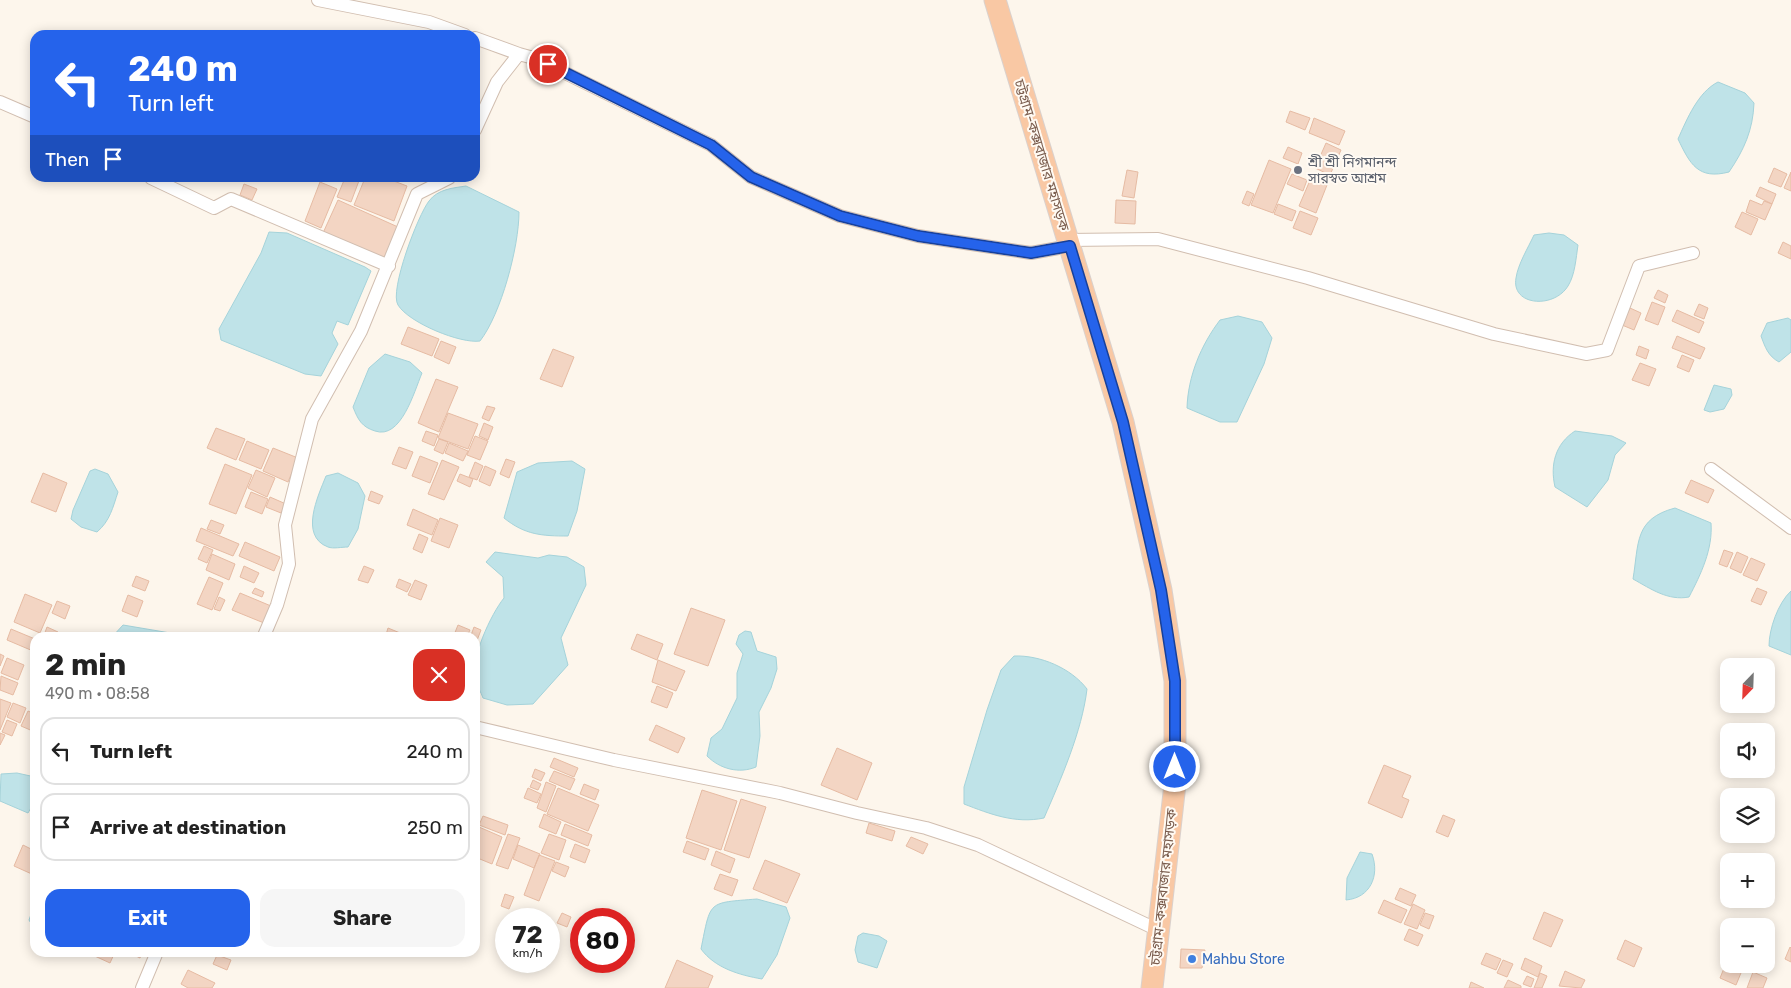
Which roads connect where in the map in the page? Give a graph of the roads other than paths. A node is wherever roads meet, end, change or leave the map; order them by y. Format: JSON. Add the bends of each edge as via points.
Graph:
{"nodes":[{"id":1,"x":318,"y":0,"type":"edge"},
{"id":2,"x":995,"y":0,"type":"edge"},
{"id":3,"x":451,"y":30,"type":"edge"},
{"id":4,"x":480,"y":40,"type":"edge"},
{"id":5,"x":519,"y":54,"type":"junction"},
{"id":6,"x":0,"y":102,"type":"edge"},
{"id":7,"x":30,"y":115,"type":"edge"},
{"id":8,"x":480,"y":119,"type":"edge"},
{"id":9,"x":159,"y":182,"type":"edge"},
{"id":10,"x":441,"y":182,"type":"edge"},
{"id":11,"x":1069,"y":243,"type":"junction"},
{"id":12,"x":1693,"y":253,"type":"dead end"},
{"id":13,"x":389,"y":266,"type":"junction"},
{"id":14,"x":1711,"y":469,"type":"dead end"},
{"id":15,"x":1791,"y":528,"type":"edge"},
{"id":16,"x":266,"y":632,"type":"edge"},
{"id":17,"x":480,"y":728,"type":"edge"},
{"id":18,"x":1158,"y":930,"type":"junction"},
{"id":19,"x":155,"y":957,"type":"edge"},
{"id":20,"x":142,"y":988,"type":"edge"},
{"id":21,"x":1152,"y":988,"type":"edge"}],
"edges":[{"from":1,"to":3,"type":"street","via":[[429,22]]},
{"from":2,"to":11,"type":"highway","name":"চট্টগ্রাম-কক্সবাজার মহাসড়ক"},
{"from":4,"to":5,"type":"street"},
{"from":5,"to":8,"type":"street","via":[[497,82]]},
{"from":5,"to":11,"type":"street","via":[[537,59],[711,145],[751,177],[840,216],[918,236],[1031,253]]},
{"from":6,"to":7,"type":"street"},
{"from":9,"to":13,"type":"street","via":[[214,208],[231,199]]},
{"from":10,"to":13,"type":"street","via":[[417,194]]},
{"from":11,"to":12,"type":"street","via":[[1158,239],[1308,278],[1494,334],[1586,354],[1607,350],[1639,266]]},
{"from":11,"to":18,"type":"highway","name":"চট্টগ্রাম-কক্সবাজার মহাসড়ক","via":[[1123,422],[1161,590],[1175,681],[1175,784]]},
{"from":13,"to":16,"type":"street","via":[[361,331],[312,419],[285,525],[289,564]]},
{"from":14,"to":15,"type":"street"},
{"from":17,"to":18,"type":"street","via":[[926,828],[978,845]]},
{"from":18,"to":21,"type":"highway","name":"চট্টগ্রাম-কক্সবাজার মহাসড়ক"},
{"from":19,"to":20,"type":"street"}]}
